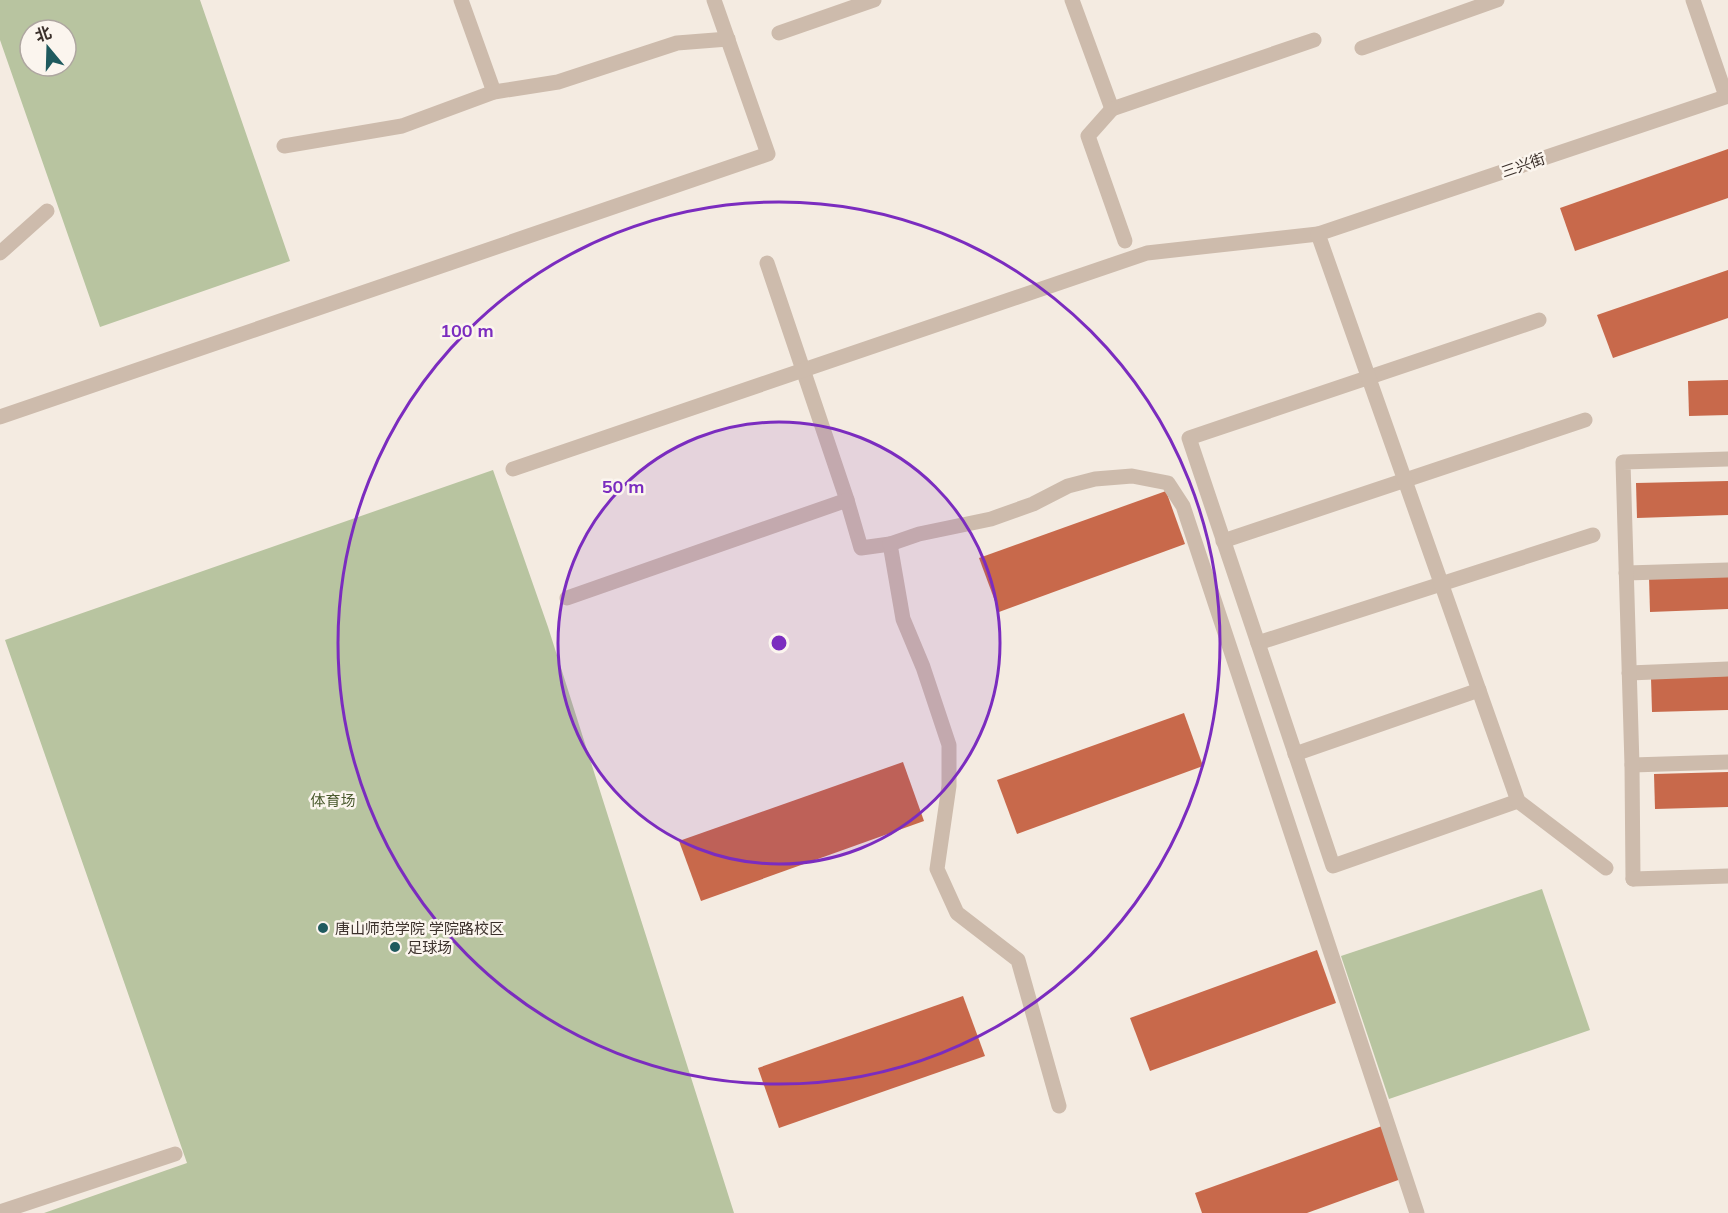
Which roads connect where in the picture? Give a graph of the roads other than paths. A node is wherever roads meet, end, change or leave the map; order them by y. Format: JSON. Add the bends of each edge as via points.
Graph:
{"nodes":[{"id":1,"x":461,"y":0,"type":"edge"},
{"id":2,"x":714,"y":0,"type":"edge"},
{"id":3,"x":874,"y":0,"type":"edge"},
{"id":4,"x":1072,"y":0,"type":"edge"},
{"id":5,"x":1497,"y":0,"type":"edge"},
{"id":6,"x":1693,"y":0,"type":"edge"},
{"id":7,"x":779,"y":33,"type":"dead end"},
{"id":8,"x":728,"y":39,"type":"junction"},
{"id":9,"x":1314,"y":40,"type":"dead end"},
{"id":10,"x":1362,"y":48,"type":"dead end"},
{"id":11,"x":494,"y":92,"type":"junction"},
{"id":12,"x":1727,"y":96,"type":"edge"},
{"id":13,"x":1112,"y":109,"type":"junction"},
{"id":14,"x":284,"y":146,"type":"dead end"},
{"id":15,"x":47,"y":211,"type":"dead end"},
{"id":16,"x":1318,"y":234,"type":"junction"},
{"id":17,"x":1125,"y":241,"type":"dead end"},
{"id":18,"x":0,"y":253,"type":"edge"},
{"id":19,"x":767,"y":263,"type":"dead end"},
{"id":20,"x":1539,"y":320,"type":"dead end"},
{"id":21,"x":803,"y":370,"type":"junction"},
{"id":22,"x":1368,"y":378,"type":"junction"},
{"id":23,"x":0,"y":417,"type":"edge"},
{"id":24,"x":1585,"y":420,"type":"dead end"},
{"id":25,"x":1728,"y":459,"type":"edge"},
{"id":26,"x":513,"y":469,"type":"dead end"},
{"id":27,"x":1405,"y":480,"type":"junction"},
{"id":28,"x":847,"y":500,"type":"junction"},
{"id":29,"x":1593,"y":535,"type":"dead end"},
{"id":30,"x":1224,"y":541,"type":"junction"},
{"id":31,"x":890,"y":544,"type":"junction"},
{"id":32,"x":1728,"y":570,"type":"edge"},
{"id":33,"x":1626,"y":573,"type":"junction"},
{"id":34,"x":1441,"y":584,"type":"junction"},
{"id":35,"x":567,"y":598,"type":"dead end"},
{"id":36,"x":1258,"y":643,"type":"junction"},
{"id":37,"x":1728,"y":669,"type":"edge"},
{"id":38,"x":1629,"y":673,"type":"junction"},
{"id":39,"x":1479,"y":690,"type":"junction"},
{"id":40,"x":1295,"y":754,"type":"junction"},
{"id":41,"x":1728,"y":762,"type":"edge"},
{"id":42,"x":1632,"y":765,"type":"junction"},
{"id":43,"x":1518,"y":801,"type":"junction"},
{"id":44,"x":1606,"y":867,"type":"dead end"},
{"id":45,"x":1728,"y":876,"type":"edge"},
{"id":46,"x":1059,"y":1106,"type":"dead end"},
{"id":47,"x":175,"y":1154,"type":"dead end"},
{"id":48,"x":0,"y":1212,"type":"edge"},
{"id":49,"x":1417,"y":1213,"type":"edge"}],
"edges":[{"from":1,"to":11,"type":"street"},
{"from":2,"to":8,"type":"street"},
{"from":3,"to":7,"type":"street"},
{"from":4,"to":13,"type":"street"},
{"from":5,"to":10,"type":"street"},
{"from":6,"to":12,"type":"street"},
{"from":8,"to":11,"type":"street","via":[[677,43],[558,82]]},
{"from":8,"to":23,"type":"street","via":[[768,154]]},
{"from":9,"to":13,"type":"street"},
{"from":11,"to":14,"type":"street","via":[[402,126]]},
{"from":12,"to":16,"type":"street","name":"三兴街"},
{"from":13,"to":17,"type":"street","via":[[1088,136]]},
{"from":15,"to":18,"type":"street"},
{"from":16,"to":21,"type":"street","name":"三兴街","via":[[1147,253]]},
{"from":16,"to":22,"type":"street"},
{"from":19,"to":21,"type":"street"},
{"from":20,"to":22,"type":"street"},
{"from":21,"to":26,"type":"street","name":"三兴街"},
{"from":21,"to":28,"type":"street"},
{"from":22,"to":27,"type":"street"},
{"from":22,"to":30,"type":"street","via":[[1189,438]]},
{"from":24,"to":27,"type":"street"},
{"from":25,"to":33,"type":"street","via":[[1623,462]]},
{"from":27,"to":30,"type":"street"},
{"from":27,"to":34,"type":"street"},
{"from":28,"to":31,"type":"street","via":[[861,548]]},
{"from":28,"to":35,"type":"street"},
{"from":29,"to":34,"type":"street"},
{"from":30,"to":36,"type":"street"},
{"from":31,"to":46,"type":"street","via":[[903,618],[949,745],[949,786],[937,869],[957,914],[1018,960]]},
{"from":31,"to":49,"type":"street","via":[[991,519],[1068,486],[1095,479],[1132,476],[1168,483],[1184,507]]},
{"from":32,"to":33,"type":"street"},
{"from":33,"to":38,"type":"street"},
{"from":34,"to":36,"type":"street"},
{"from":34,"to":39,"type":"street"},
{"from":36,"to":40,"type":"street"},
{"from":37,"to":38,"type":"street"},
{"from":38,"to":42,"type":"street"},
{"from":39,"to":40,"type":"street"},
{"from":39,"to":43,"type":"street"},
{"from":40,"to":43,"type":"street","via":[[1333,866]]},
{"from":41,"to":42,"type":"street"},
{"from":42,"to":45,"type":"street","via":[[1633,879]]},
{"from":43,"to":44,"type":"street"},
{"from":47,"to":48,"type":"street"}]}
